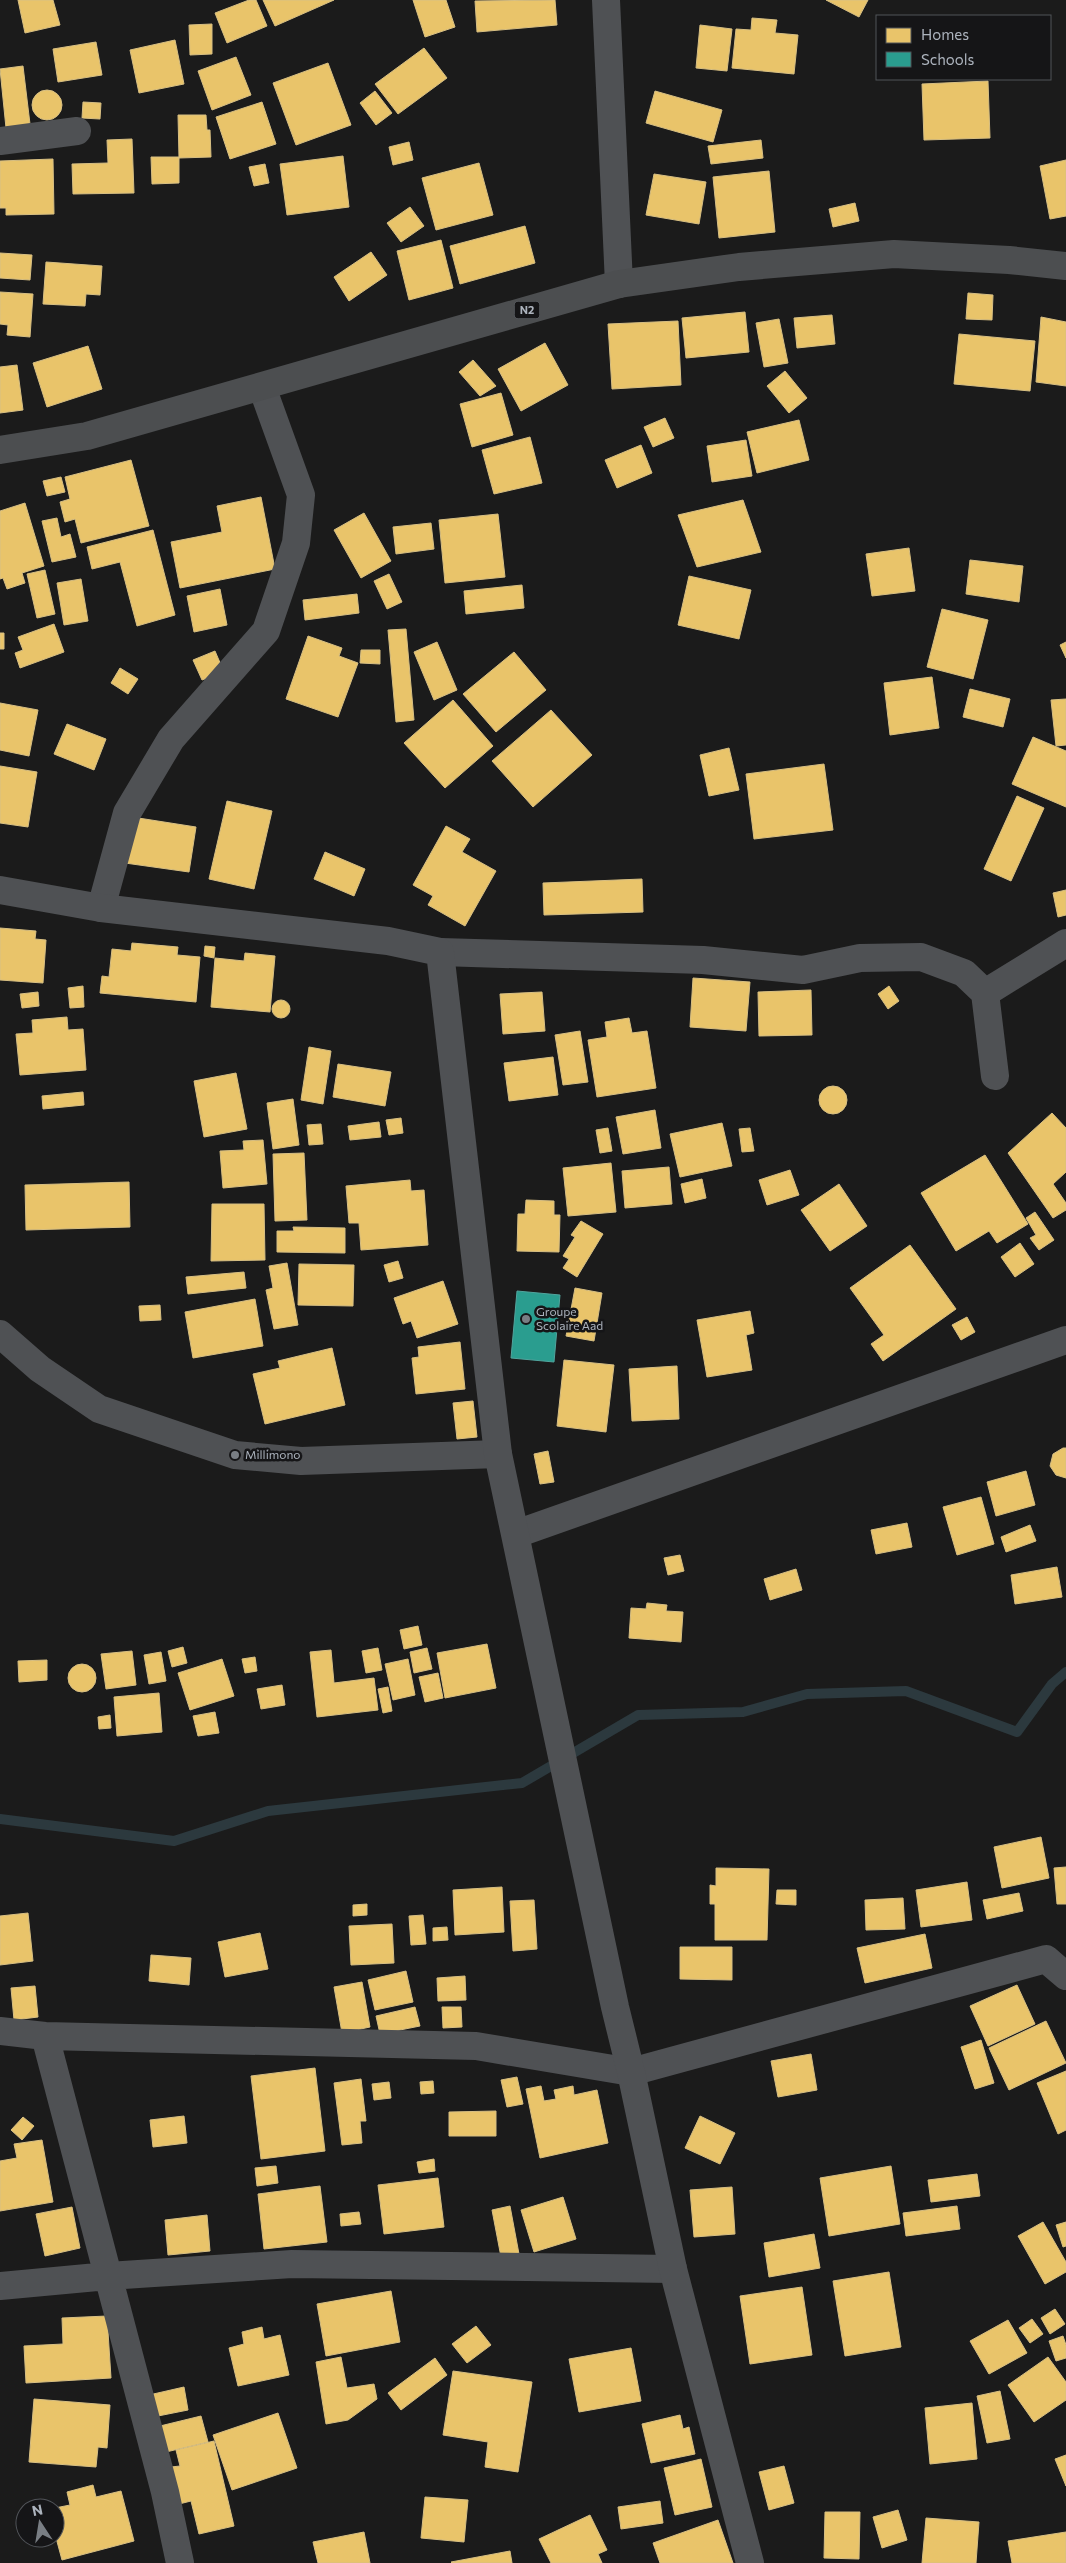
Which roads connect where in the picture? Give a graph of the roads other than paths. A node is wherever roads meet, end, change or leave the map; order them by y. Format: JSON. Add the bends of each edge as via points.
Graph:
{"nodes":[{"id":1,"x":606,"y":0,"type":"edge"},
{"id":2,"x":77,"y":131,"type":"dead end"},
{"id":3,"x":0,"y":141,"type":"edge"},
{"id":4,"x":1066,"y":266,"type":"edge"},
{"id":5,"x":619,"y":284,"type":"junction"},
{"id":6,"x":262,"y":387,"type":"junction"},
{"id":7,"x":0,"y":450,"type":"edge"},
{"id":8,"x":0,"y":890,"type":"edge"},
{"id":9,"x":101,"y":908,"type":"junction"},
{"id":10,"x":1066,"y":943,"type":"edge"},
{"id":11,"x":440,"y":952,"type":"junction"},
{"id":12,"x":985,"y":993,"type":"junction"},
{"id":13,"x":995,"y":1076,"type":"dead end"},
{"id":14,"x":0,"y":1334,"type":"edge"},
{"id":15,"x":1066,"y":1340,"type":"edge"},
{"id":16,"x":498,"y":1454,"type":"junction"},
{"id":17,"x":516,"y":1534,"type":"junction"},
{"id":18,"x":1059,"y":1962,"type":"edge"},
{"id":19,"x":0,"y":2032,"type":"edge"},
{"id":20,"x":45,"y":2036,"type":"junction"},
{"id":21,"x":631,"y":2072,"type":"junction"},
{"id":22,"x":673,"y":2269,"type":"junction"},
{"id":23,"x":108,"y":2276,"type":"junction"},
{"id":24,"x":0,"y":2286,"type":"edge"},
{"id":25,"x":180,"y":2563,"type":"edge"},
{"id":26,"x":750,"y":2563,"type":"edge"}],
"edges":[{"from":1,"to":5,"type":"street"},
{"from":2,"to":3,"type":"street"},
{"from":4,"to":5,"type":"highway","number":"N2","via":[[894,254],[739,266]]},
{"from":5,"to":6,"type":"highway","number":"N2"},
{"from":6,"to":7,"type":"highway","number":"N2","via":[[87,436]]},
{"from":6,"to":9,"type":"street","via":[[301,495],[296,543],[266,631],[171,739],[127,813]]},
{"from":8,"to":9,"type":"street"},
{"from":9,"to":11,"type":"street","via":[[388,942]]},
{"from":10,"to":12,"type":"street"},
{"from":11,"to":12,"type":"street","via":[[703,960],[803,970],[860,958],[921,957],[964,973]]},
{"from":11,"to":16,"type":"street"},
{"from":12,"to":13,"type":"street"},
{"from":14,"to":16,"type":"street","via":[[40,1369],[99,1409],[235,1455],[301,1461]]},
{"from":15,"to":17,"type":"street"},
{"from":16,"to":17,"type":"street"},
{"from":17,"to":21,"type":"street"},
{"from":18,"to":21,"type":"street"},
{"from":19,"to":20,"type":"street"},
{"from":20,"to":21,"type":"street","via":[[476,2046]]},
{"from":20,"to":23,"type":"street"},
{"from":21,"to":22,"type":"street"},
{"from":22,"to":23,"type":"street","via":[[292,2264]]},
{"from":22,"to":26,"type":"street"},
{"from":23,"to":24,"type":"street"},
{"from":23,"to":25,"type":"street","via":[[165,2492]]}]}
